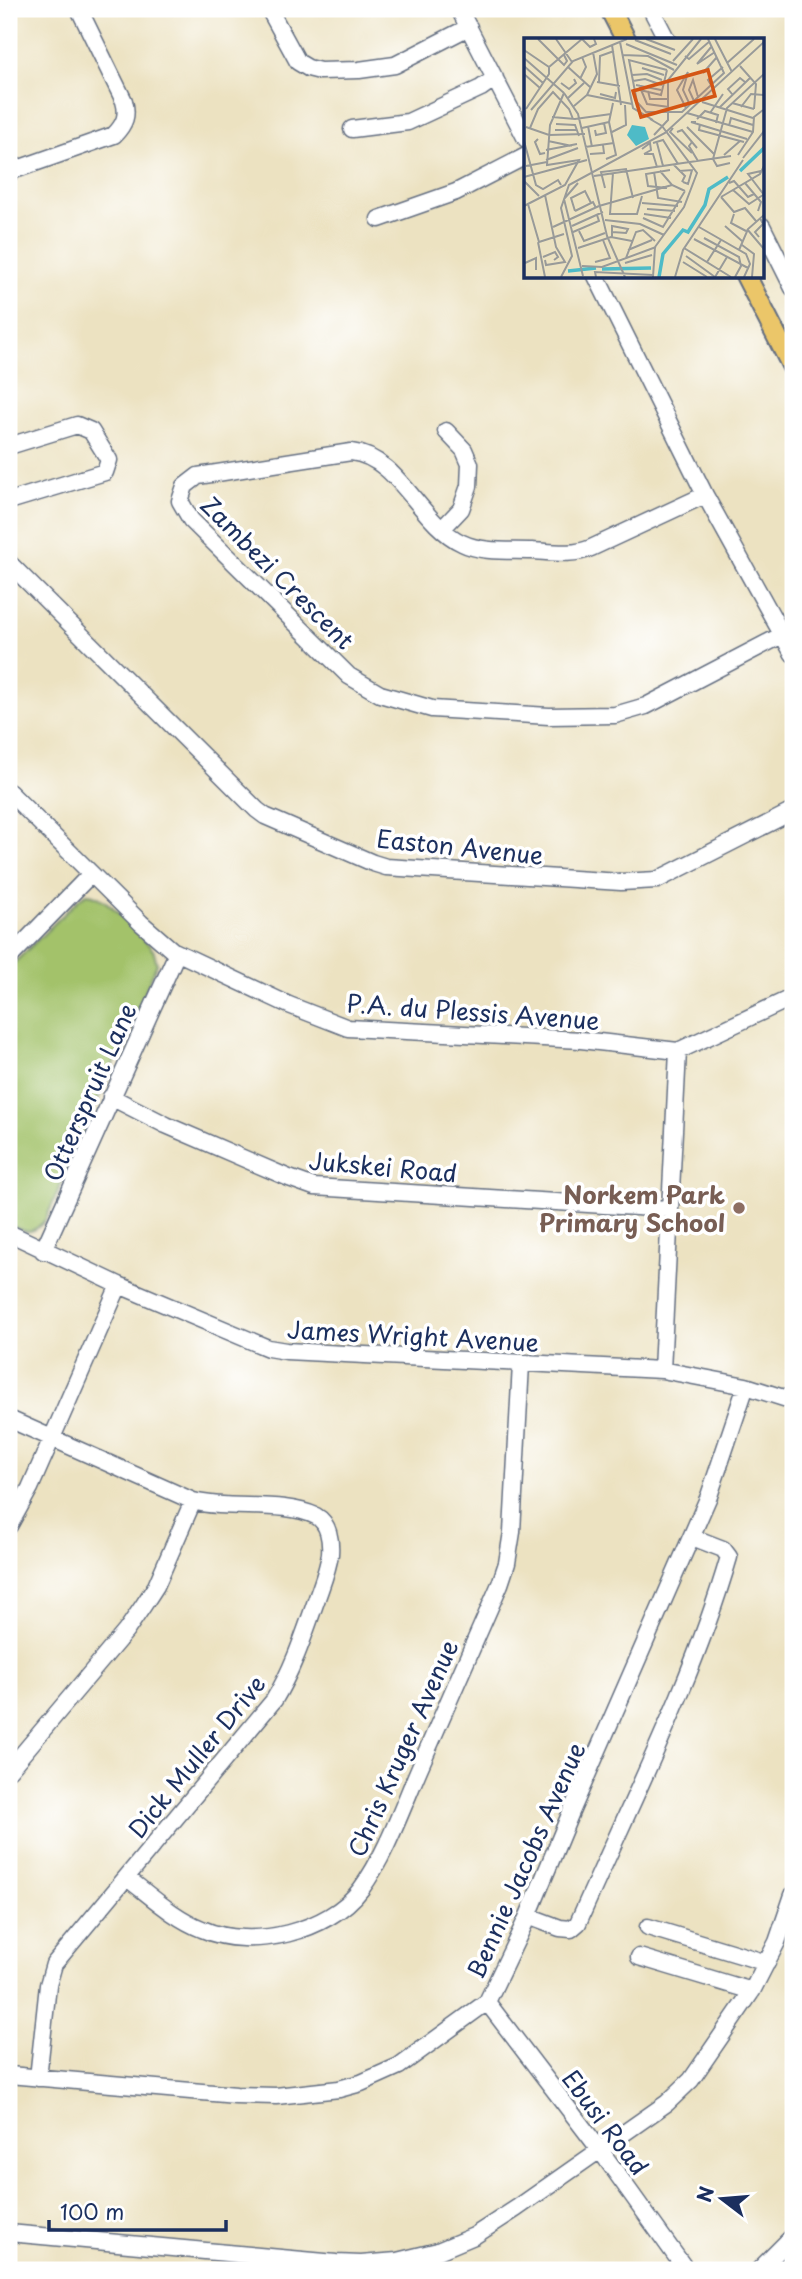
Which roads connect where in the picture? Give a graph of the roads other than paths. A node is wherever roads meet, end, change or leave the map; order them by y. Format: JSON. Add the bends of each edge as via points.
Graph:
{"nodes":[{"id":1,"x":79,"y":9,"type":"edge"},
{"id":2,"x":269,"y":9,"type":"edge"},
{"id":3,"x":459,"y":9,"type":"edge"},
{"id":4,"x":610,"y":9,"type":"edge"},
{"id":5,"x":651,"y":9,"type":"edge"},
{"id":6,"x":469,"y":27,"type":"junction"},
{"id":7,"x":625,"y":38,"type":"edge"},
{"id":8,"x":666,"y":38,"type":"edge"},
{"id":9,"x":495,"y":78,"type":"junction"},
{"id":10,"x":352,"y":129,"type":"dead end"},
{"id":11,"x":524,"y":135,"type":"edge"},
{"id":12,"x":524,"y":157,"type":"edge"},
{"id":13,"x":9,"y":172,"type":"edge"},
{"id":14,"x":379,"y":219,"type":"dead end"},
{"id":15,"x":764,"y":230,"type":"edge"},
{"id":16,"x":597,"y":278,"type":"edge"},
{"id":17,"x":747,"y":278,"type":"edge"},
{"id":18,"x":793,"y":288,"type":"edge"},
{"id":19,"x":793,"y":368,"type":"edge"},
{"id":20,"x":446,"y":430,"type":"dead end"},
{"id":21,"x":9,"y":446,"type":"edge"},
{"id":22,"x":705,"y":495,"type":"junction"},
{"id":23,"x":9,"y":501,"type":"edge"},
{"id":24,"x":442,"y":529,"type":"junction"},
{"id":25,"x":9,"y":563,"type":"edge"},
{"id":26,"x":784,"y":634,"type":"junction"},
{"id":27,"x":793,"y":654,"type":"edge"},
{"id":28,"x":9,"y":792,"type":"edge"},
{"id":29,"x":793,"y":811,"type":"edge"},
{"id":30,"x":91,"y":874,"type":"junction"},
{"id":31,"x":177,"y":953,"type":"junction"},
{"id":32,"x":9,"y":958,"type":"edge"},
{"id":33,"x":793,"y":998,"type":"edge"},
{"id":34,"x":678,"y":1051,"type":"junction"},
{"id":35,"x":111,"y":1097,"type":"junction"},
{"id":36,"x":668,"y":1209,"type":"junction"},
{"id":37,"x":9,"y":1233,"type":"edge"},
{"id":38,"x":43,"y":1251,"type":"junction"},
{"id":39,"x":120,"y":1285,"type":"junction"},
{"id":40,"x":521,"y":1364,"type":"junction"},
{"id":41,"x":662,"y":1370,"type":"junction"},
{"id":42,"x":746,"y":1386,"type":"junction"},
{"id":43,"x":793,"y":1401,"type":"edge"},
{"id":44,"x":9,"y":1419,"type":"edge"},
{"id":45,"x":52,"y":1438,"type":"junction"},
{"id":46,"x":193,"y":1501,"type":"junction"},
{"id":47,"x":9,"y":1526,"type":"edge"},
{"id":48,"x":692,"y":1536,"type":"junction"},
{"id":49,"x":9,"y":1770,"type":"edge"},
{"id":50,"x":127,"y":1878,"type":"junction"},
{"id":51,"x":793,"y":1895,"type":"edge"},
{"id":52,"x":528,"y":1916,"type":"junction"},
{"id":53,"x":648,"y":1927,"type":"dead end"},
{"id":54,"x":639,"y":1957,"type":"dead end"},
{"id":55,"x":767,"y":1963,"type":"junction"},
{"id":56,"x":752,"y":1991,"type":"junction"},
{"id":57,"x":487,"y":2002,"type":"junction"},
{"id":58,"x":9,"y":2075,"type":"edge"},
{"id":59,"x":38,"y":2078,"type":"junction"},
{"id":60,"x":600,"y":2150,"type":"junction"},
{"id":61,"x":9,"y":2233,"type":"edge"},
{"id":62,"x":793,"y":2236,"type":"edge"},
{"id":63,"x":686,"y":2270,"type":"edge"},
{"id":64,"x":759,"y":2270,"type":"edge"}],
"edges":[{"from":1,"to":13,"type":"street","via":[[119,88],[127,115],[114,135]]},
{"from":2,"to":6,"type":"street","via":[[298,62],[320,71],[395,65]]},
{"from":3,"to":6,"type":"street"},
{"from":4,"to":7,"type":"main road"},
{"from":5,"to":8,"type":"street"},
{"from":6,"to":9,"type":"street"},
{"from":9,"to":10,"type":"street","via":[[408,121]]},
{"from":9,"to":11,"type":"street"},
{"from":12,"to":14,"type":"street","via":[[456,192]]},
{"from":15,"to":18,"type":"street"},
{"from":16,"to":22,"type":"street"},
{"from":17,"to":19,"type":"main road"},
{"from":20,"to":24,"type":"street","via":[[470,464],[461,509]]},
{"from":21,"to":23,"type":"street","via":[[77,425],[91,431],[109,460],[104,472]]},
{"from":22,"to":24,"type":"street","name":"Zambezi Crescent","via":[[583,551],[481,548],[460,543]]},
{"from":22,"to":26,"type":"street"},
{"from":24,"to":26,"type":"street","name":"Zambezi Crescent","via":[[381,463],[351,452],[198,476],[185,486],[180,501],[191,520],[349,676],[380,694],[418,706],[549,716],[615,715],[646,706]]},
{"from":25,"to":29,"type":"street","name":"Easton Avenue","via":[[257,810],[373,863],[565,879],[657,880]]},
{"from":26,"to":27,"type":"street"},
{"from":28,"to":30,"type":"street","name":"P.A. du Plessis Avenue"},
{"from":30,"to":31,"type":"street","name":"P.A. du Plessis Avenue"},
{"from":30,"to":32,"type":"street"},
{"from":31,"to":34,"type":"street","name":"P.A. du Plessis Avenue","via":[[348,1028],[581,1040]]},
{"from":31,"to":35,"type":"street","name":"Otterspruit Lane"},
{"from":33,"to":34,"type":"street"},
{"from":34,"to":36,"type":"street"},
{"from":35,"to":36,"type":"street","name":"Jukskei Road","via":[[166,1125],[314,1186]]},
{"from":35,"to":38,"type":"street","name":"Otterspruit Lane"},
{"from":36,"to":41,"type":"street"},
{"from":37,"to":38,"type":"street","name":"James Wright Avenue"},
{"from":38,"to":39,"type":"street","name":"James Wright Avenue"},
{"from":39,"to":40,"type":"street","name":"James Wright Avenue","via":[[268,1348]]},
{"from":39,"to":45,"type":"street"},
{"from":40,"to":41,"type":"street","name":"James Wright Avenue"},
{"from":40,"to":50,"type":"street","name":"Chris Kruger Avenue","via":[[507,1563],[388,1839],[357,1895],[345,1907],[284,1935],[233,1936],[203,1930],[181,1918]]},
{"from":41,"to":42,"type":"street","name":"James Wright Avenue"},
{"from":42,"to":43,"type":"street","name":"James Wright Avenue"},
{"from":42,"to":48,"type":"street","name":"Bennie Jacobs Avenue"},
{"from":44,"to":45,"type":"street","name":"Dick Muller Drive"},
{"from":45,"to":46,"type":"street","name":"Dick Muller Drive"},
{"from":45,"to":47,"type":"street"},
{"from":46,"to":49,"type":"street","via":[[156,1586],[126,1631]]},
{"from":46,"to":50,"type":"street","name":"Dick Muller Drive","via":[[313,1515],[328,1531],[330,1555],[284,1685]]},
{"from":48,"to":52,"type":"street","name":"Bennie Jacobs Avenue"},
{"from":48,"to":52,"type":"street","via":[[723,1549],[729,1557],[677,1699],[578,1923],[571,1929],[560,1928]]},
{"from":50,"to":59,"type":"street","name":"Dick Muller Drive","via":[[54,1964]]},
{"from":51,"to":55,"type":"street"},
{"from":52,"to":57,"type":"street","name":"Bennie Jacobs Avenue"},
{"from":53,"to":55,"type":"street"},
{"from":54,"to":56,"type":"street"},
{"from":55,"to":56,"type":"street"},
{"from":56,"to":60,"type":"street","via":[[691,2080],[667,2103]]},
{"from":57,"to":59,"type":"street","name":"Bennie Jacobs Avenue","via":[[399,2066],[339,2089],[236,2095]]},
{"from":57,"to":60,"type":"street","name":"Ebusi Road"},
{"from":58,"to":59,"type":"street","name":"Bennie Jacobs Avenue"},
{"from":60,"to":61,"type":"street","via":[[474,2236],[439,2252],[388,2262],[336,2263]]},
{"from":60,"to":63,"type":"street","name":"Ebusi Road"},
{"from":62,"to":64,"type":"street"}]}
